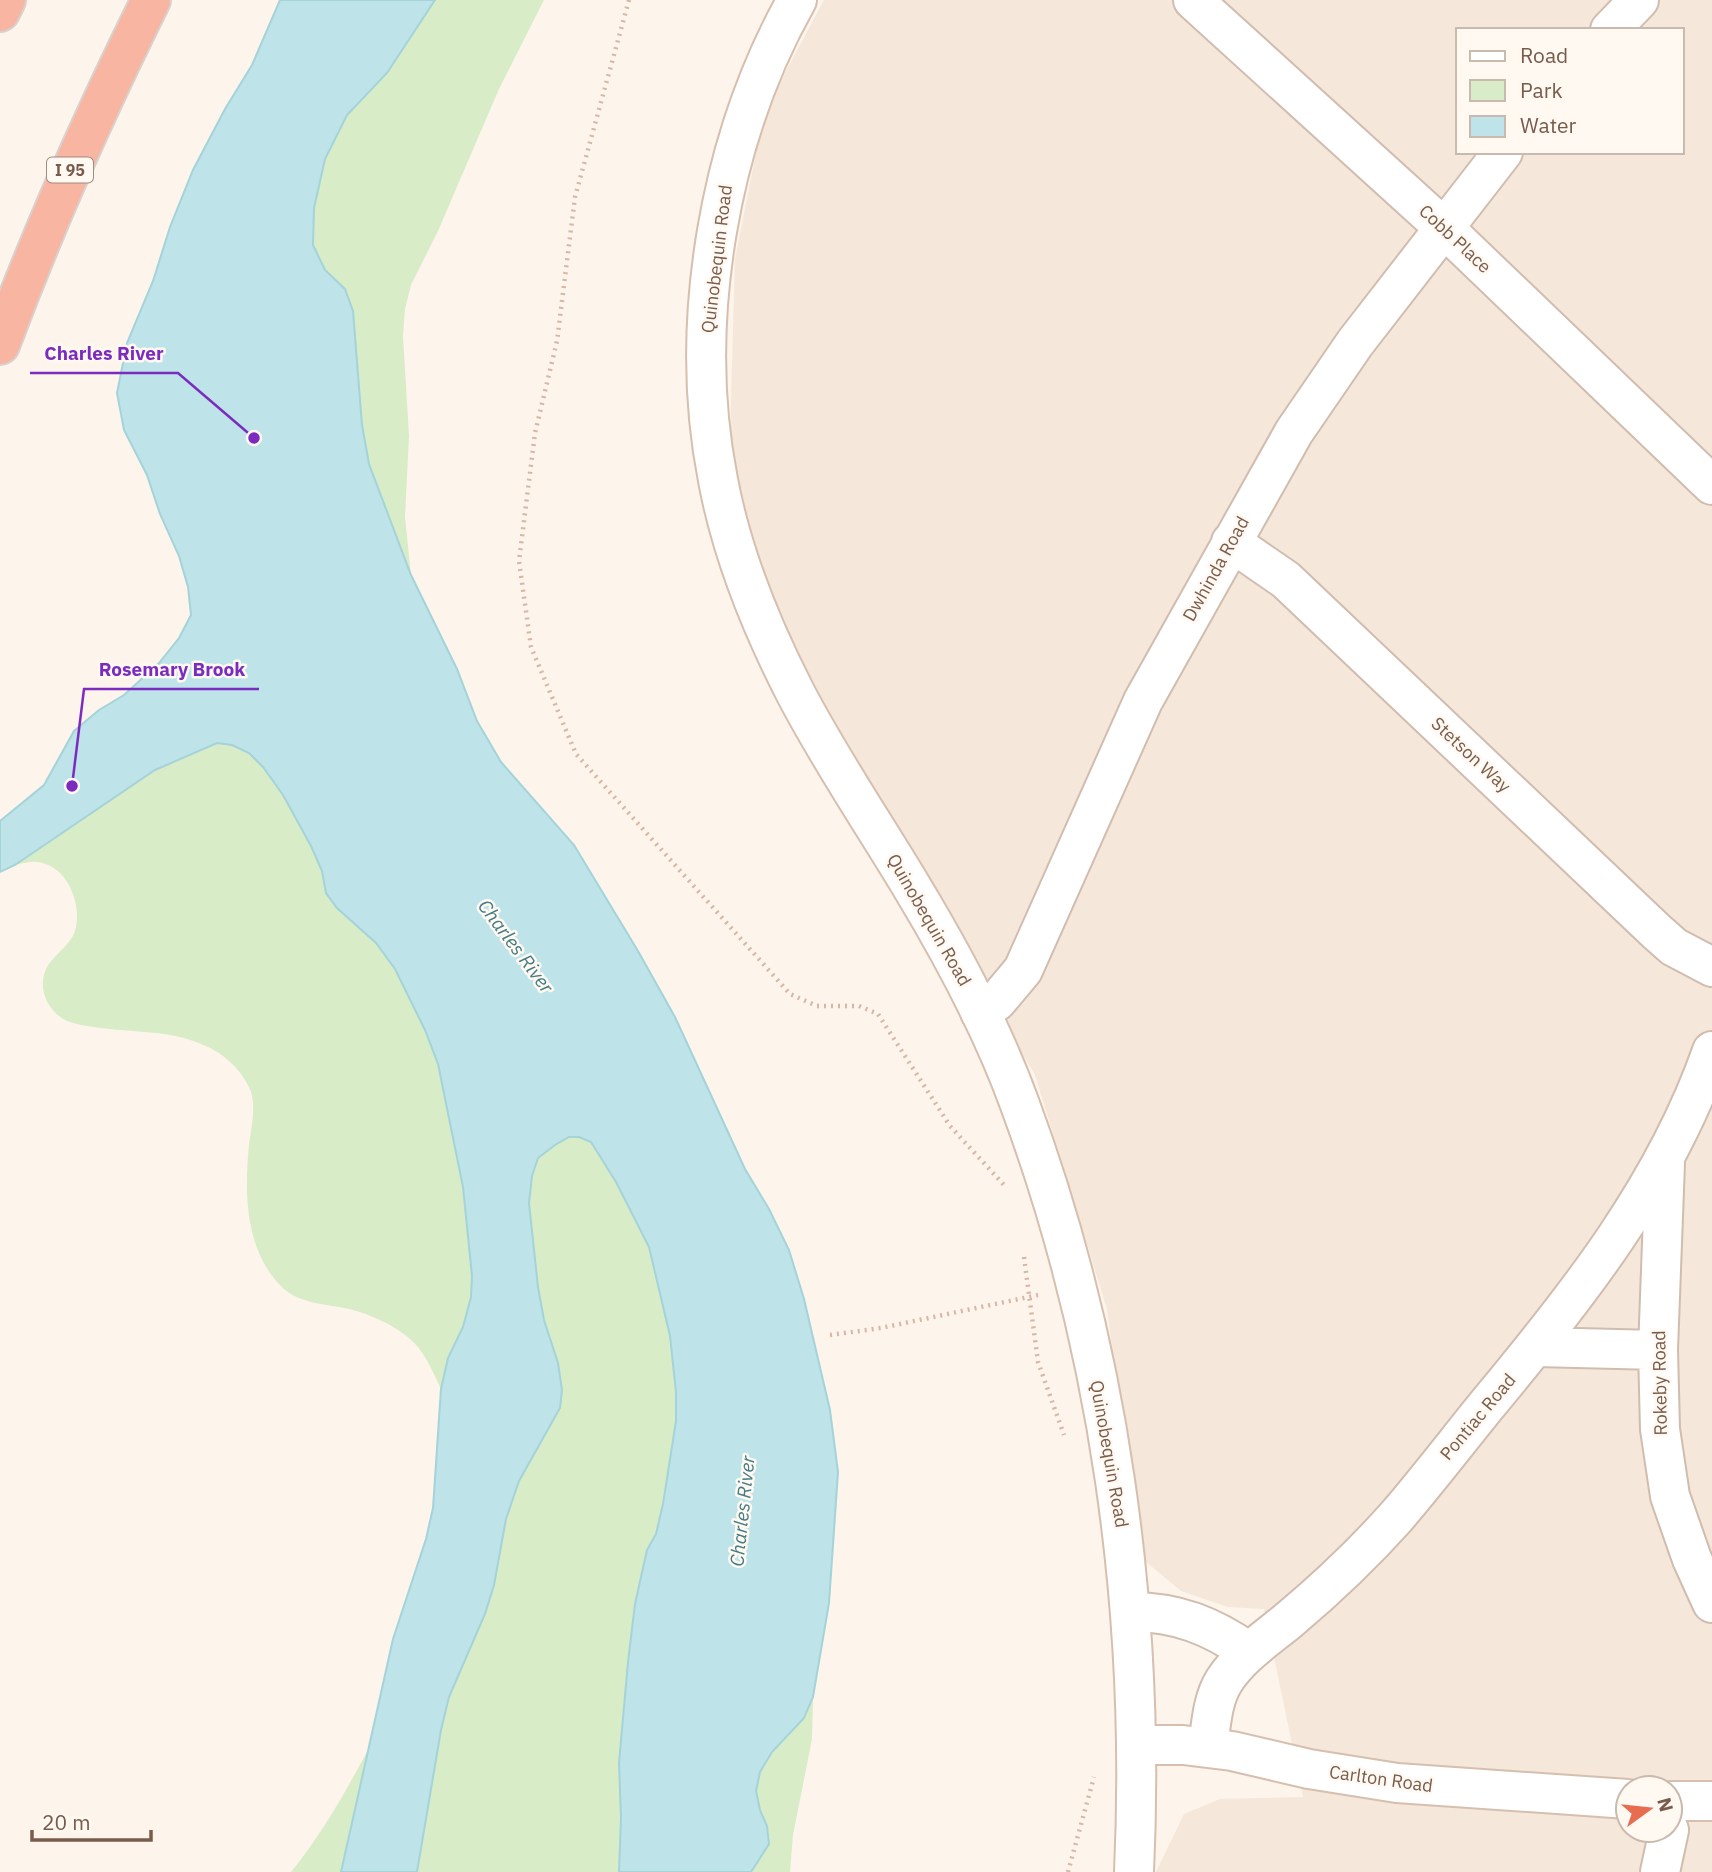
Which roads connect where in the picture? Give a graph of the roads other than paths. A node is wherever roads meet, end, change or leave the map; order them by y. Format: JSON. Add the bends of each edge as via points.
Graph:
{"nodes":[{"id":1,"x":6,"y":0,"type":"edge"},
{"id":2,"x":151,"y":0,"type":"edge"},
{"id":3,"x":797,"y":0,"type":"edge"},
{"id":4,"x":1193,"y":0,"type":"edge"},
{"id":5,"x":1639,"y":0,"type":"edge"},
{"id":6,"x":0,"y":12,"type":"edge"},
{"id":7,"x":1612,"y":28,"type":"edge"},
{"id":8,"x":1501,"y":154,"type":"edge"},
{"id":9,"x":1443,"y":227,"type":"junction"},
{"id":10,"x":0,"y":345,"type":"edge"},
{"id":11,"x":1712,"y":485,"type":"edge"},
{"id":12,"x":1231,"y":542,"type":"junction"},
{"id":13,"x":1712,"y":967,"type":"edge"},
{"id":14,"x":980,"y":1012,"type":"junction"},
{"id":15,"x":1712,"y":1051,"type":"edge"},
{"id":16,"x":1665,"y":1154,"type":"junction"},
{"id":17,"x":1536,"y":1347,"type":"junction"},
{"id":18,"x":1658,"y":1350,"type":"junction"},
{"id":19,"x":1712,"y":1603,"type":"edge"},
{"id":20,"x":1132,"y":1612,"type":"junction"},
{"id":21,"x":1249,"y":1653,"type":"junction"},
{"id":22,"x":1136,"y":1745,"type":"junction"},
{"id":23,"x":1208,"y":1747,"type":"junction"},
{"id":24,"x":1614,"y":1798,"type":"edge"},
{"id":25,"x":1712,"y":1801,"type":"edge"},
{"id":26,"x":1684,"y":1811,"type":"edge"},
{"id":27,"x":1665,"y":1844,"type":"edge"},
{"id":28,"x":1133,"y":1872,"type":"edge"},
{"id":29,"x":1660,"y":1872,"type":"edge"}],
"edges":[{"from":1,"to":6,"type":"highway"},
{"from":2,"to":10,"type":"highway","number":"I 95","via":[[83,141]]},
{"from":3,"to":14,"type":"street","name":"Quinobequin Road","via":[[744,118],[724,191],[706,341],[717,479],[745,579],[796,695],[937,929]]},
{"from":4,"to":9,"type":"street","name":"Cobb Place"},
{"from":5,"to":7,"type":"street"},
{"from":8,"to":9,"type":"street","name":"Dwhinda Road"},
{"from":9,"to":11,"type":"street","name":"Cobb Place"},
{"from":9,"to":12,"type":"street","name":"Dwhinda Road","via":[[1314,401]]},
{"from":12,"to":13,"type":"street","name":"Stetson Way","via":[[1286,580],[1657,932],[1674,947]]},
{"from":12,"to":14,"type":"street","name":"Dwhinda Road","via":[[1143,701],[1023,970],[997,1001]]},
{"from":14,"to":20,"type":"street","name":"Quinobequin Road","via":[[1013,1086],[1063,1232],[1114,1474]]},
{"from":15,"to":16,"type":"street","name":"Pontiac Road"},
{"from":16,"to":17,"type":"street","name":"Pontiac Road","via":[[1624,1229]]},
{"from":16,"to":18,"type":"street","name":"Rokeby Road"},
{"from":17,"to":18,"type":"street"},
{"from":17,"to":21,"type":"street","name":"Pontiac Road","via":[[1396,1517],[1326,1587]]},
{"from":18,"to":19,"type":"street","name":"Rokeby Road","via":[[1660,1429],[1670,1496]]},
{"from":20,"to":21,"type":"street","via":[[1191,1620]]},
{"from":20,"to":22,"type":"street","name":"Quinobequin Road"},
{"from":21,"to":23,"type":"street","name":"Pontiac Road","via":[[1223,1683]]},
{"from":22,"to":23,"type":"street","name":"Carlton Road"},
{"from":22,"to":28,"type":"street","name":"Quinobequin Road"},
{"from":23,"to":24,"type":"street","name":"Carlton Road","via":[[1397,1783]]},
{"from":25,"to":26,"type":"street"},
{"from":27,"to":29,"type":"street"}]}
